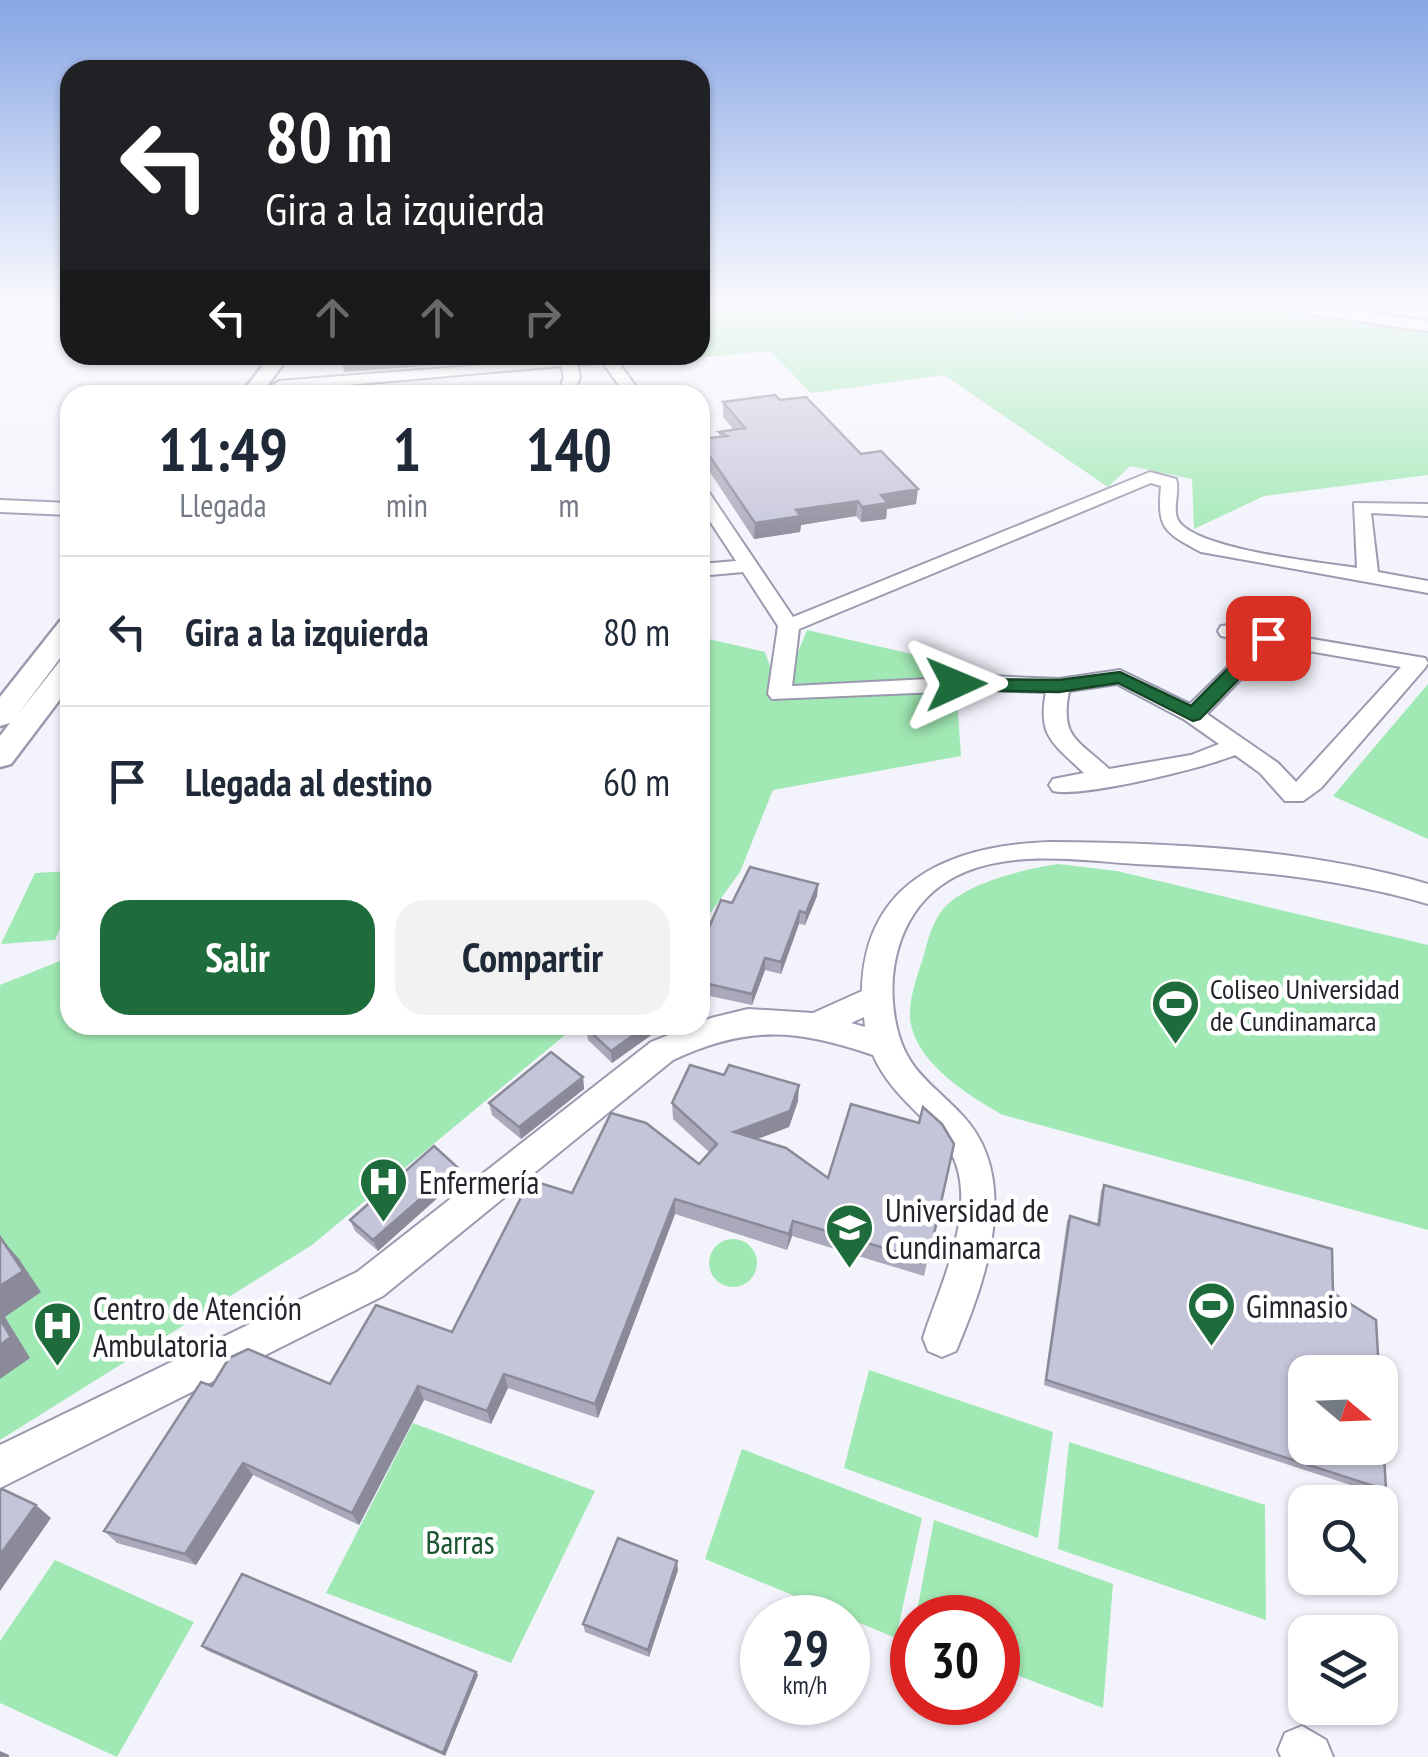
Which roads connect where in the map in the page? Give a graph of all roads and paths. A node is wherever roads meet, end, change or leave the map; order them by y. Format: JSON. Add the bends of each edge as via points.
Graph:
{"nodes":[{"id":1,"x":0,"y":506,"type":"edge"},
{"id":2,"x":710,"y":507,"type":"edge"},
{"id":3,"x":60,"y":509,"type":"edge"},
{"id":4,"x":1428,"y":510,"type":"edge"},
{"id":5,"x":748,"y":566,"type":"junction"},
{"id":6,"x":710,"y":569,"type":"edge"},
{"id":7,"x":1368,"y":577,"type":"junction"},
{"id":8,"x":1428,"y":587,"type":"edge"},
{"id":9,"x":788,"y":626,"type":"junction"},
{"id":10,"x":1229,"y":632,"type":"dead end"},
{"id":11,"x":1268,"y":638,"type":"junction"},
{"id":12,"x":60,"y":640,"type":"edge"},
{"id":13,"x":60,"y":680,"type":"edge"},
{"id":14,"x":1059,"y":686,"type":"junction"},
{"id":15,"x":1193,"y":715,"type":"junction"},
{"id":16,"x":0,"y":717,"type":"edge"},
{"id":17,"x":1238,"y":745,"type":"junction"},
{"id":18,"x":0,"y":758,"type":"edge"},
{"id":19,"x":1106,"y":780,"type":"junction"},
{"id":20,"x":1062,"y":785,"type":"dead end"},
{"id":21,"x":1428,"y":894,"type":"edge"},
{"id":22,"x":877,"y":997,"type":"junction"},
{"id":23,"x":819,"y":1024,"type":"junction"},
{"id":24,"x":710,"y":1028,"type":"edge"},
{"id":25,"x":694,"y":1035,"type":"edge"},
{"id":26,"x":886,"y":1047,"type":"junction"},
{"id":27,"x":942,"y":1338,"type":"dead end"},
{"id":28,"x":0,"y":1466,"type":"edge"}],
"edges":[{"from":1,"to":3,"type":"street"},
{"from":2,"to":5,"type":"street"},
{"from":4,"to":7,"type":"street","via":[[1361,507]]},
{"from":5,"to":6,"type":"street"},
{"from":5,"to":9,"type":"street"},
{"from":7,"to":8,"type":"street"},
{"from":7,"to":9,"type":"street","via":[[1193,542],[1167,518],[1170,483],[1150,477]]},
{"from":9,"to":14,"type":"street","via":[[780,694],[987,683]]},
{"from":10,"to":11,"type":"street"},
{"from":11,"to":15,"type":"street"},
{"from":11,"to":17,"type":"street","via":[[1418,663],[1294,795]]},
{"from":12,"to":16,"type":"main road"},
{"from":13,"to":18,"type":"main road"},
{"from":14,"to":15,"type":"street","via":[[1120,677]]},
{"from":14,"to":19,"type":"street","via":[[1052,720],[1059,735]]},
{"from":15,"to":17,"type":"street"},
{"from":17,"to":19,"type":"street","via":[[1197,762]]},
{"from":19,"to":20,"type":"street"},
{"from":21,"to":22,"type":"street","via":[[1299,864],[1008,854],[958,864],[928,880],[892,923],[876,972]]},
{"from":22,"to":23,"type":"street"},
{"from":22,"to":26,"type":"street"},
{"from":23,"to":24,"type":"street","via":[[760,1019]]},
{"from":23,"to":26,"type":"street"},
{"from":25,"to":28,"type":"street","via":[[662,1051],[370,1284]]},
{"from":26,"to":27,"type":"street","via":[[904,1081],[956,1128],[978,1193],[967,1259]]}]}
